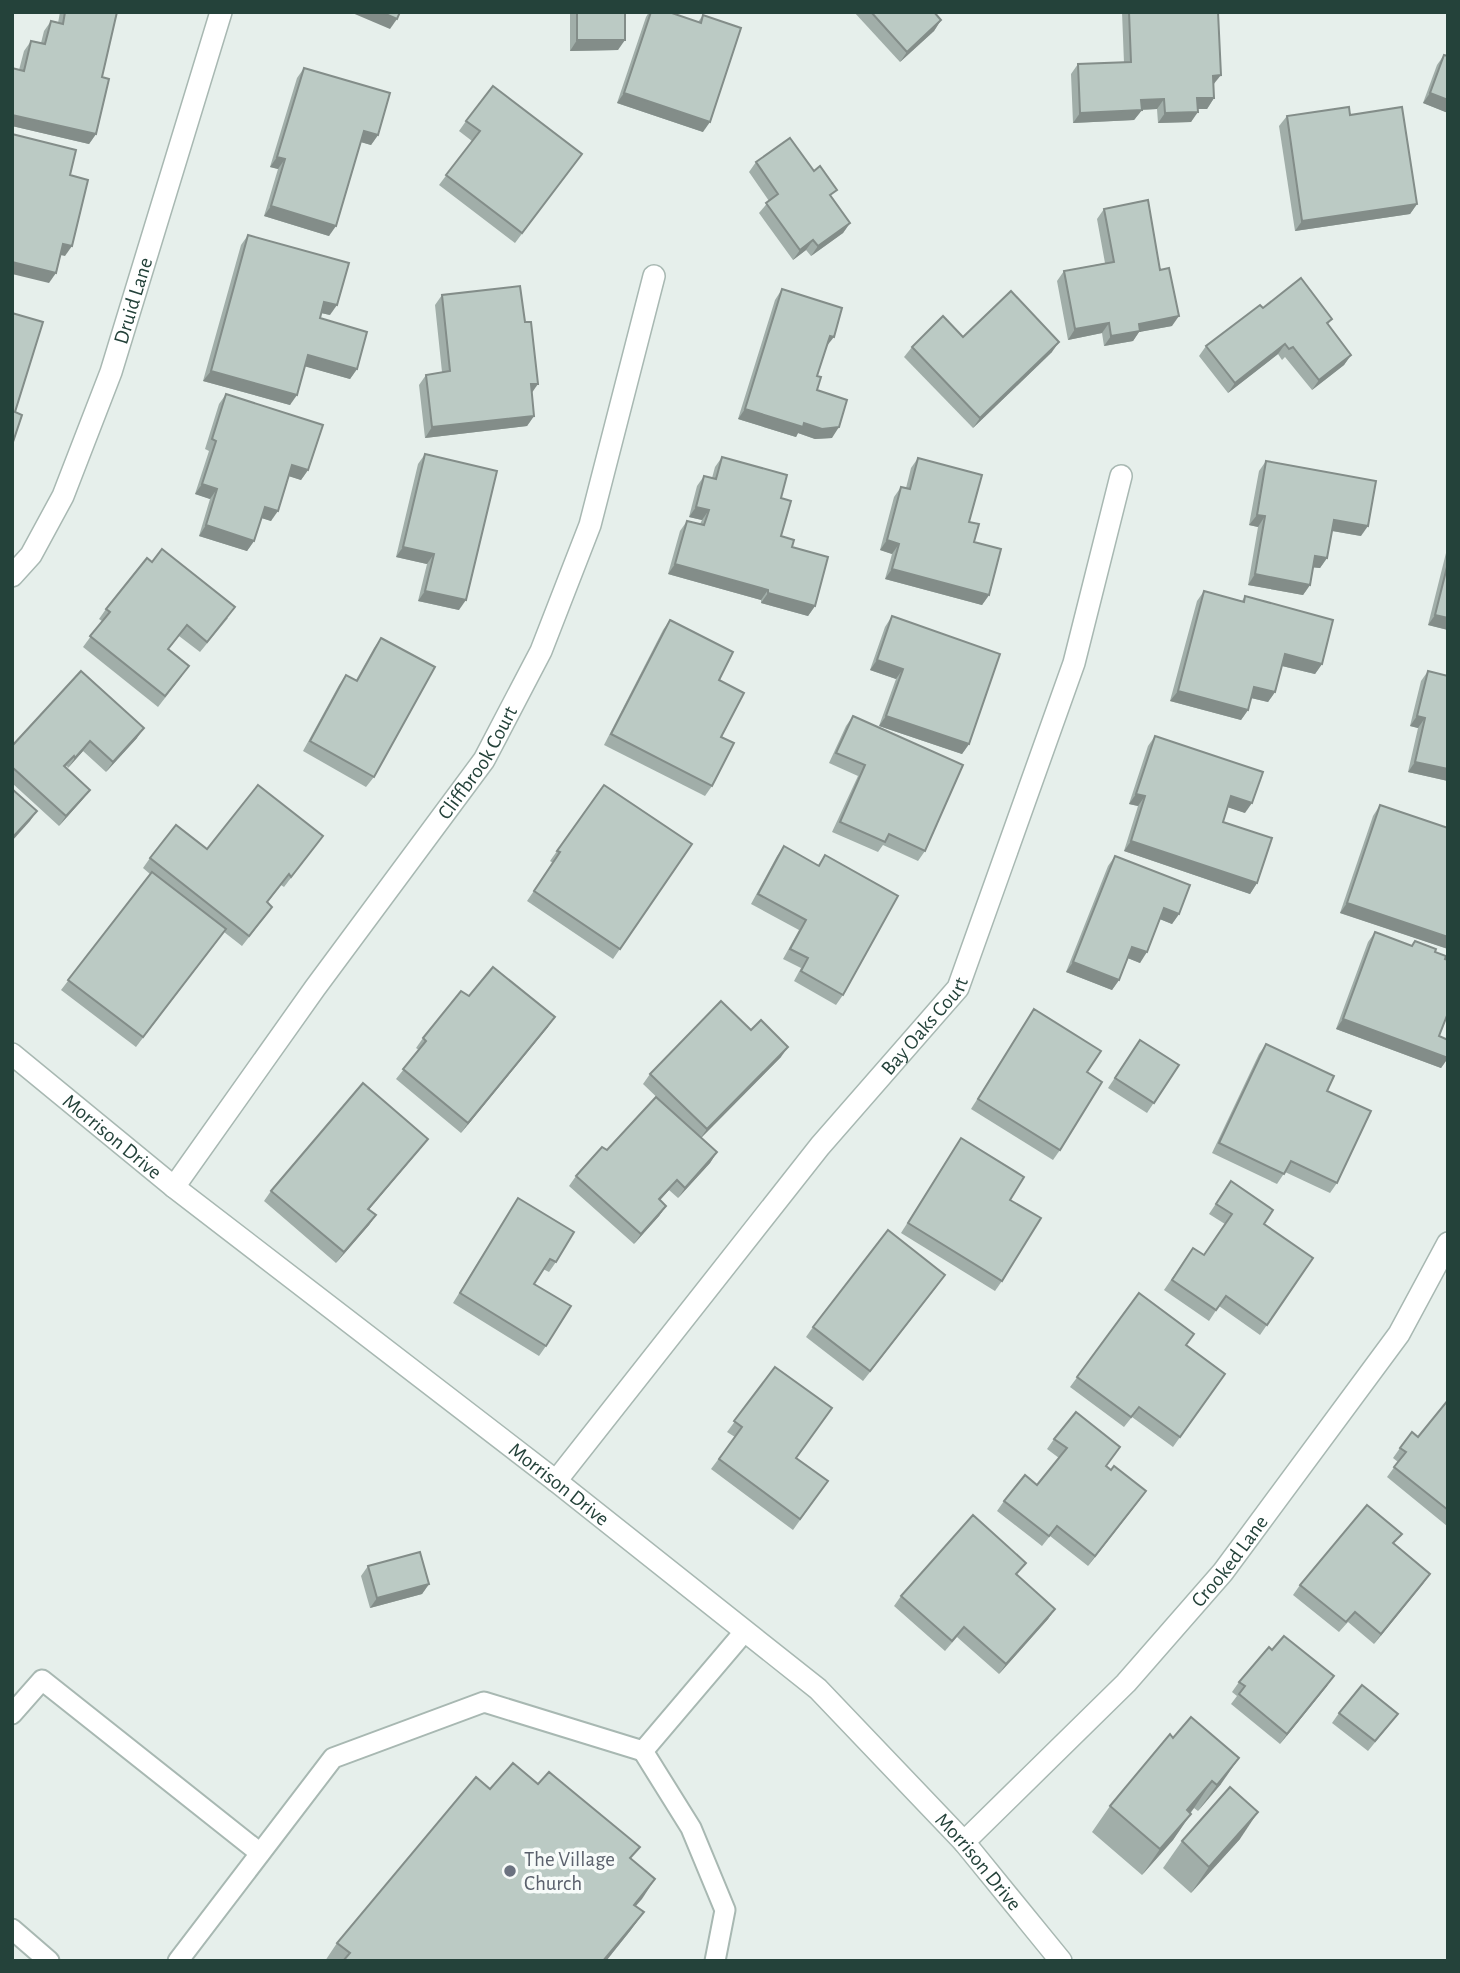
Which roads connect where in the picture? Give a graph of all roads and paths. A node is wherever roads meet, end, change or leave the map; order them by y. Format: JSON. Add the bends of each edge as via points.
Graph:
{"nodes":[{"id":1,"x":221,"y":12,"type":"edge"},
{"id":2,"x":654,"y":276,"type":"dead end"},
{"id":3,"x":1121,"y":476,"type":"dead end"},
{"id":4,"x":12,"y":576,"type":"edge"},
{"id":5,"x":12,"y":1054,"type":"edge"},
{"id":6,"x":174,"y":1187,"type":"junction"},
{"id":7,"x":1448,"y":1243,"type":"edge"},
{"id":8,"x":556,"y":1481,"type":"junction"},
{"id":9,"x":745,"y":1631,"type":"junction"},
{"id":10,"x":12,"y":1714,"type":"edge"},
{"id":11,"x":643,"y":1751,"type":"junction"},
{"id":12,"x":964,"y":1842,"type":"junction"},
{"id":13,"x":260,"y":1853,"type":"junction"},
{"id":14,"x":12,"y":1929,"type":"edge"},
{"id":15,"x":49,"y":1961,"type":"edge"},
{"id":16,"x":178,"y":1961,"type":"edge"},
{"id":17,"x":715,"y":1961,"type":"edge"},
{"id":18,"x":1061,"y":1961,"type":"edge"}],
"edges":[{"from":1,"to":4,"type":"street","name":"Druid Lane","via":[[111,372],[63,496],[31,555]]},
{"from":2,"to":6,"type":"street","name":"Cliffbrook Court","via":[[590,525],[541,651],[484,760]]},
{"from":3,"to":8,"type":"street","name":"Bay Oaks Court","via":[[1074,663],[958,988],[821,1146]]},
{"from":5,"to":6,"type":"street","name":"Morrison Drive"},
{"from":6,"to":8,"type":"street","name":"Morrison Drive"},
{"from":7,"to":12,"type":"street","name":"Crooked Lane","via":[[1399,1334],[1223,1572],[1126,1683]]},
{"from":8,"to":9,"type":"street","name":"Morrison Drive"},
{"from":9,"to":11,"type":"lane"},
{"from":9,"to":12,"type":"street","name":"Morrison Drive","via":[[818,1689]]},
{"from":10,"to":13,"type":"lane","via":[[42,1681]]},
{"from":11,"to":13,"type":"lane","via":[[484,1702],[333,1758]]},
{"from":11,"to":17,"type":"lane","via":[[691,1828],[725,1910]]},
{"from":12,"to":18,"type":"street","name":"Morrison Drive"},
{"from":13,"to":16,"type":"lane"},
{"from":14,"to":15,"type":"lane"}]}
